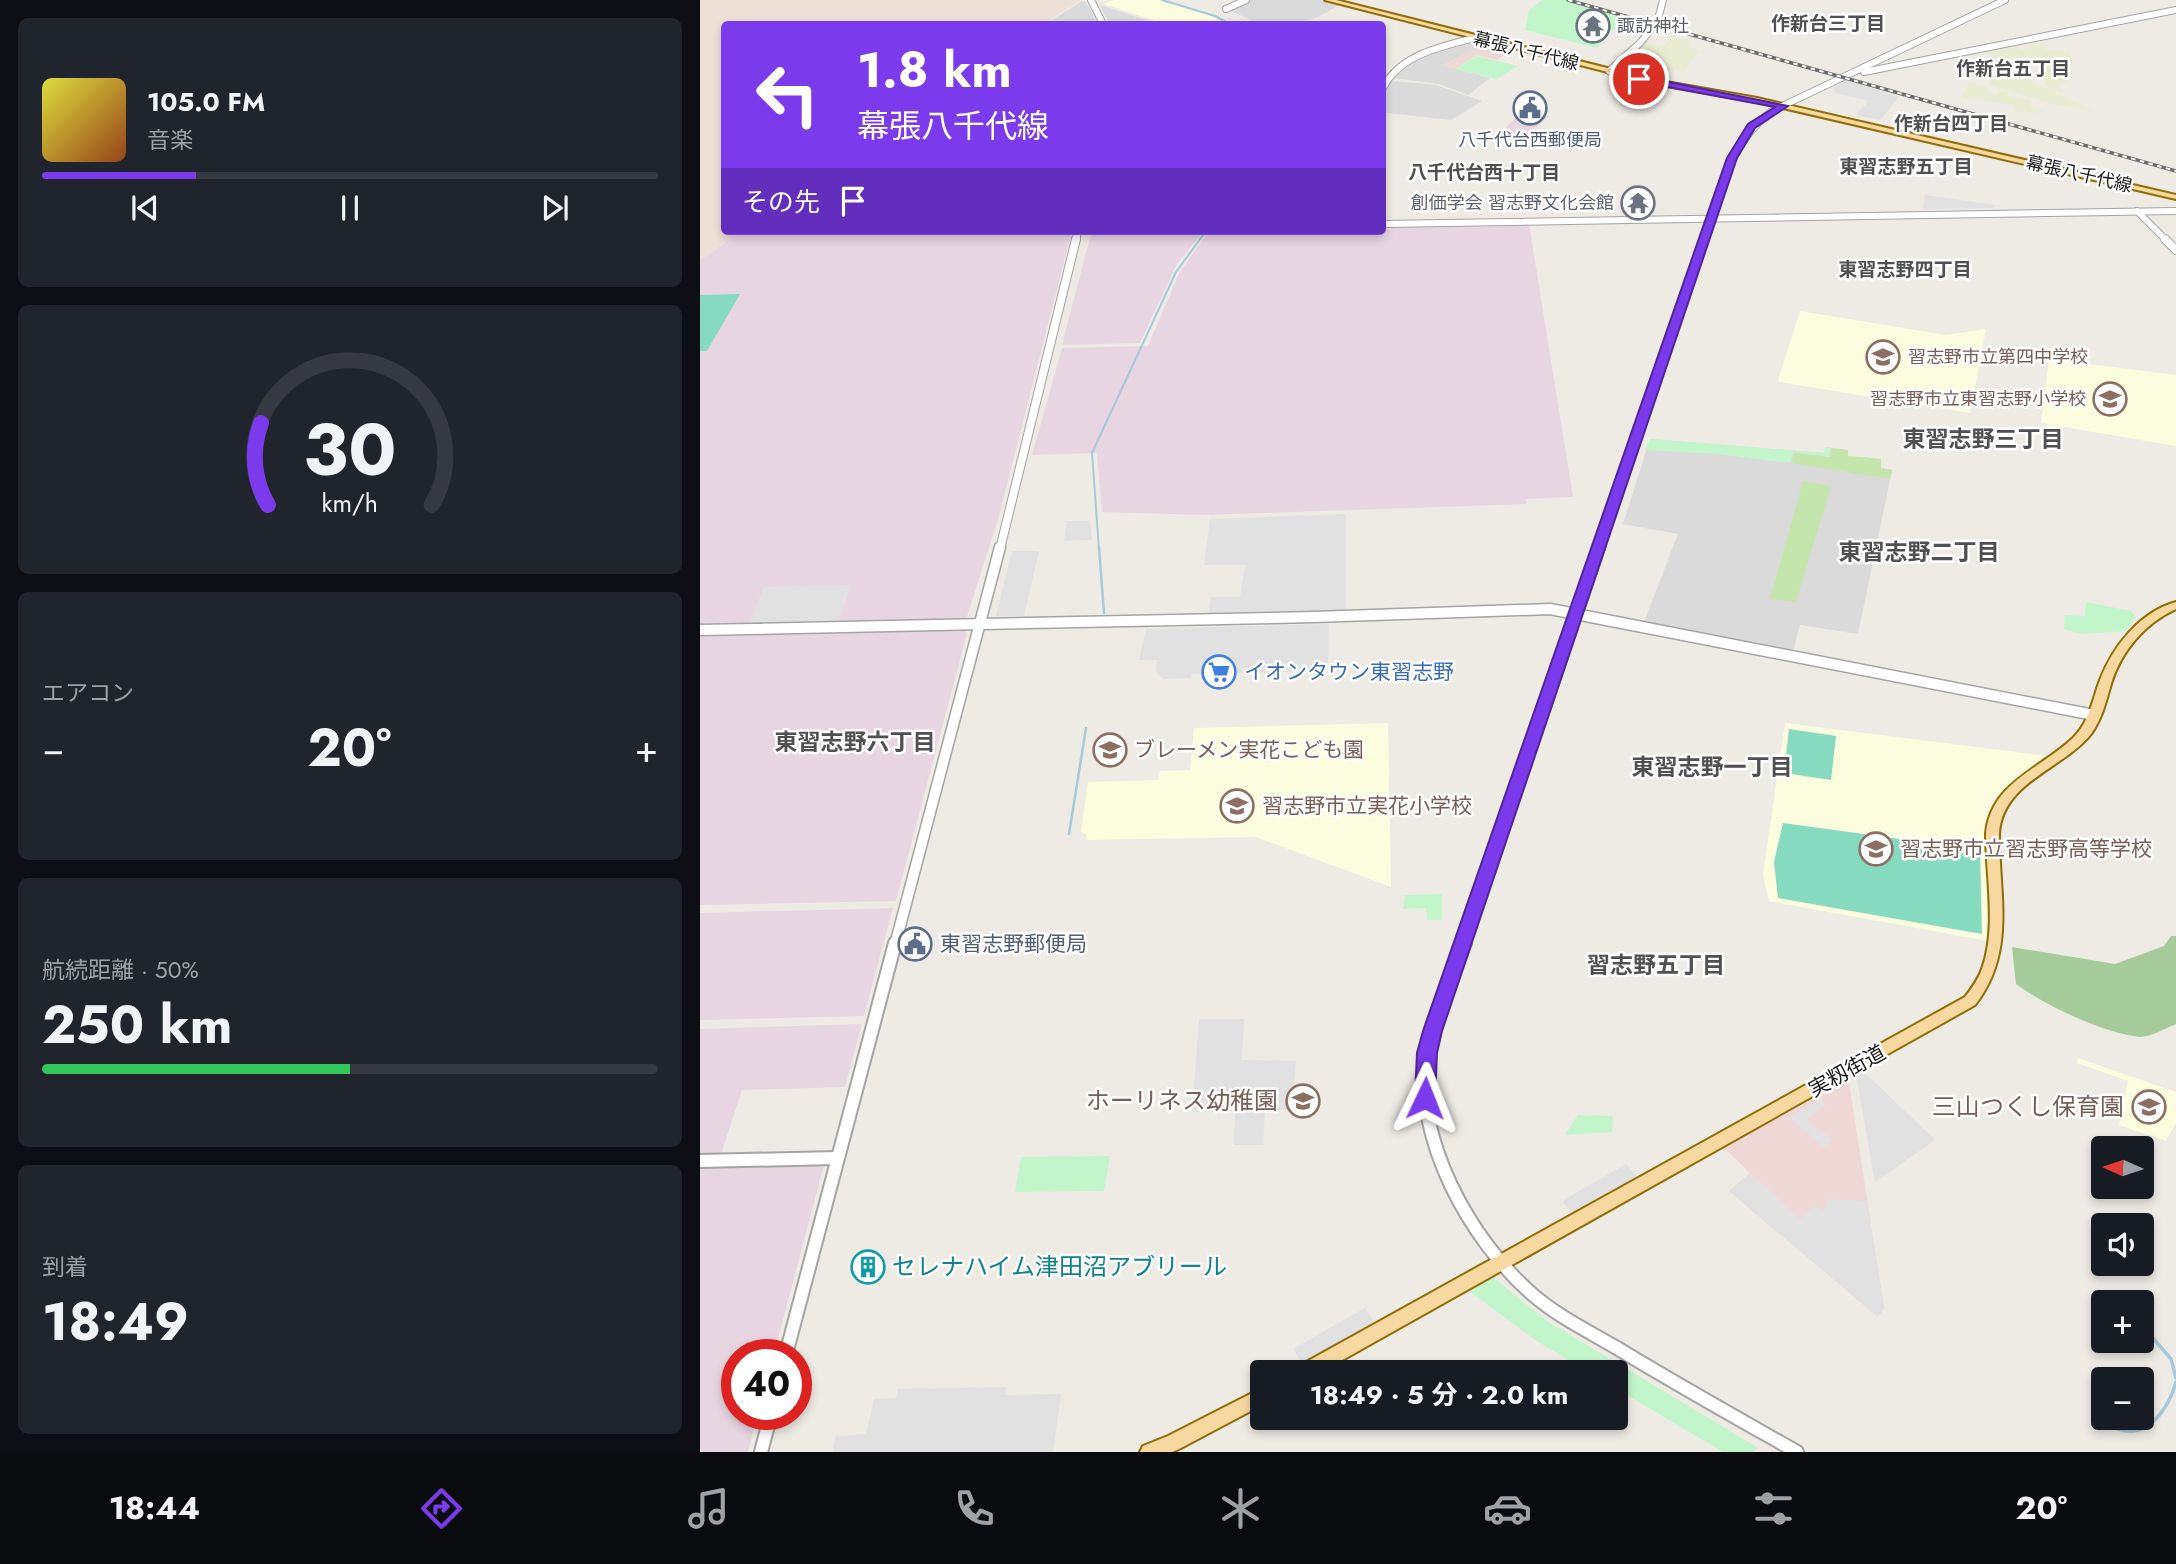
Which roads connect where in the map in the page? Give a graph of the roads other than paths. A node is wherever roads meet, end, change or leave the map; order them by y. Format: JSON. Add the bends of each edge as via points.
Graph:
{"nodes":[{"id":1,"x":1091,"y":0,"type":"edge"},
{"id":2,"x":1246,"y":0,"type":"edge"},
{"id":3,"x":1328,"y":0,"type":"edge"},
{"id":4,"x":1354,"y":0,"type":"edge"},
{"id":5,"x":1663,"y":0,"type":"edge"},
{"id":6,"x":1998,"y":0,"type":"edge"},
{"id":7,"x":2005,"y":0,"type":"edge"},
{"id":8,"x":1345,"y":4,"type":"junction"},
{"id":9,"x":1226,"y":9,"type":"dead end"},
{"id":10,"x":2176,"y":10,"type":"edge"},
{"id":11,"x":1102,"y":21,"type":"edge"},
{"id":12,"x":1474,"y":38,"type":"junction"},
{"id":13,"x":1609,"y":71,"type":"junction"},
{"id":14,"x":1857,"y":71,"type":"junction"},
{"id":15,"x":1386,"y":82,"type":"edge"},
{"id":16,"x":1783,"y":106,"type":"junction"},
{"id":17,"x":2176,"y":197,"type":"edge"},
{"id":18,"x":2136,"y":210,"type":"junction"},
{"id":19,"x":2176,"y":210,"type":"edge"},
{"id":20,"x":1714,"y":216,"type":"junction"},
{"id":21,"x":1386,"y":222,"type":"edge"},
{"id":22,"x":1077,"y":235,"type":"edge"},
{"id":23,"x":2176,"y":250,"type":"edge"},
{"id":24,"x":2176,"y":605,"type":"edge"},
{"id":25,"x":1577,"y":613,"type":"junction"},
{"id":26,"x":978,"y":624,"type":"junction"},
{"id":27,"x":700,"y":630,"type":"edge"},
{"id":28,"x":2094,"y":715,"type":"junction"},
{"id":29,"x":837,"y":1158,"type":"junction"},
{"id":30,"x":700,"y":1161,"type":"edge"},
{"id":31,"x":1502,"y":1261,"type":"junction"},
{"id":32,"x":790,"y":1339,"type":"edge"},
{"id":33,"x":1326,"y":1360,"type":"edge"},
{"id":34,"x":1250,"y":1402,"type":"edge"},
{"id":35,"x":767,"y":1430,"type":"edge"},
{"id":36,"x":761,"y":1452,"type":"edge"},
{"id":37,"x":1149,"y":1452,"type":"edge"},
{"id":38,"x":1797,"y":1452,"type":"edge"}],
"edges":[{"from":1,"to":11,"type":"street"},
{"from":2,"to":9,"type":"street"},
{"from":3,"to":8,"type":"main road","name":"幕張八千代線"},
{"from":4,"to":8,"type":"street"},
{"from":5,"to":13,"type":"street","via":[[1655,24]]},
{"from":6,"to":14,"type":"street"},
{"from":7,"to":14,"type":"street"},
{"from":8,"to":12,"type":"main road","name":"幕張八千代線"},
{"from":10,"to":14,"type":"street"},
{"from":12,"to":13,"type":"main road","name":"幕張八千代線"},
{"from":12,"to":15,"type":"street","via":[[1416,56]]},
{"from":13,"to":16,"type":"main road","name":"幕張八千代線"},
{"from":14,"to":16,"type":"street"},
{"from":16,"to":17,"type":"main road","name":"幕張八千代線"},
{"from":16,"to":20,"type":"street","via":[[1760,119],[1740,143]]},
{"from":18,"to":19,"type":"street"},
{"from":18,"to":20,"type":"street"},
{"from":18,"to":23,"type":"street"},
{"from":20,"to":21,"type":"street"},
{"from":20,"to":25,"type":"street"},
{"from":22,"to":26,"type":"street"},
{"from":24,"to":28,"type":"main road","name":"実籾街道","via":[[2137,629],[2111,669]]},
{"from":25,"to":26,"type":"street","via":[[1530,608]]},
{"from":25,"to":28,"type":"street"},
{"from":25,"to":31,"type":"street","via":[[1433,1031],[1424,1079],[1427,1122],[1439,1165],[1452,1192]]},
{"from":26,"to":27,"type":"street"},
{"from":26,"to":29,"type":"street"},
{"from":28,"to":31,"type":"main road","name":"実籾街道","via":[[2085,732],[2010,792],[1997,813],[1993,830],[1993,964],[1969,1001]]},
{"from":29,"to":30,"type":"street"},
{"from":29,"to":32,"type":"street"},
{"from":31,"to":33,"type":"main road","name":"実籾街道"},
{"from":31,"to":38,"type":"street","via":[[1531,1293],[1557,1312]]},
{"from":34,"to":37,"type":"main road"},
{"from":35,"to":36,"type":"street"}]}
